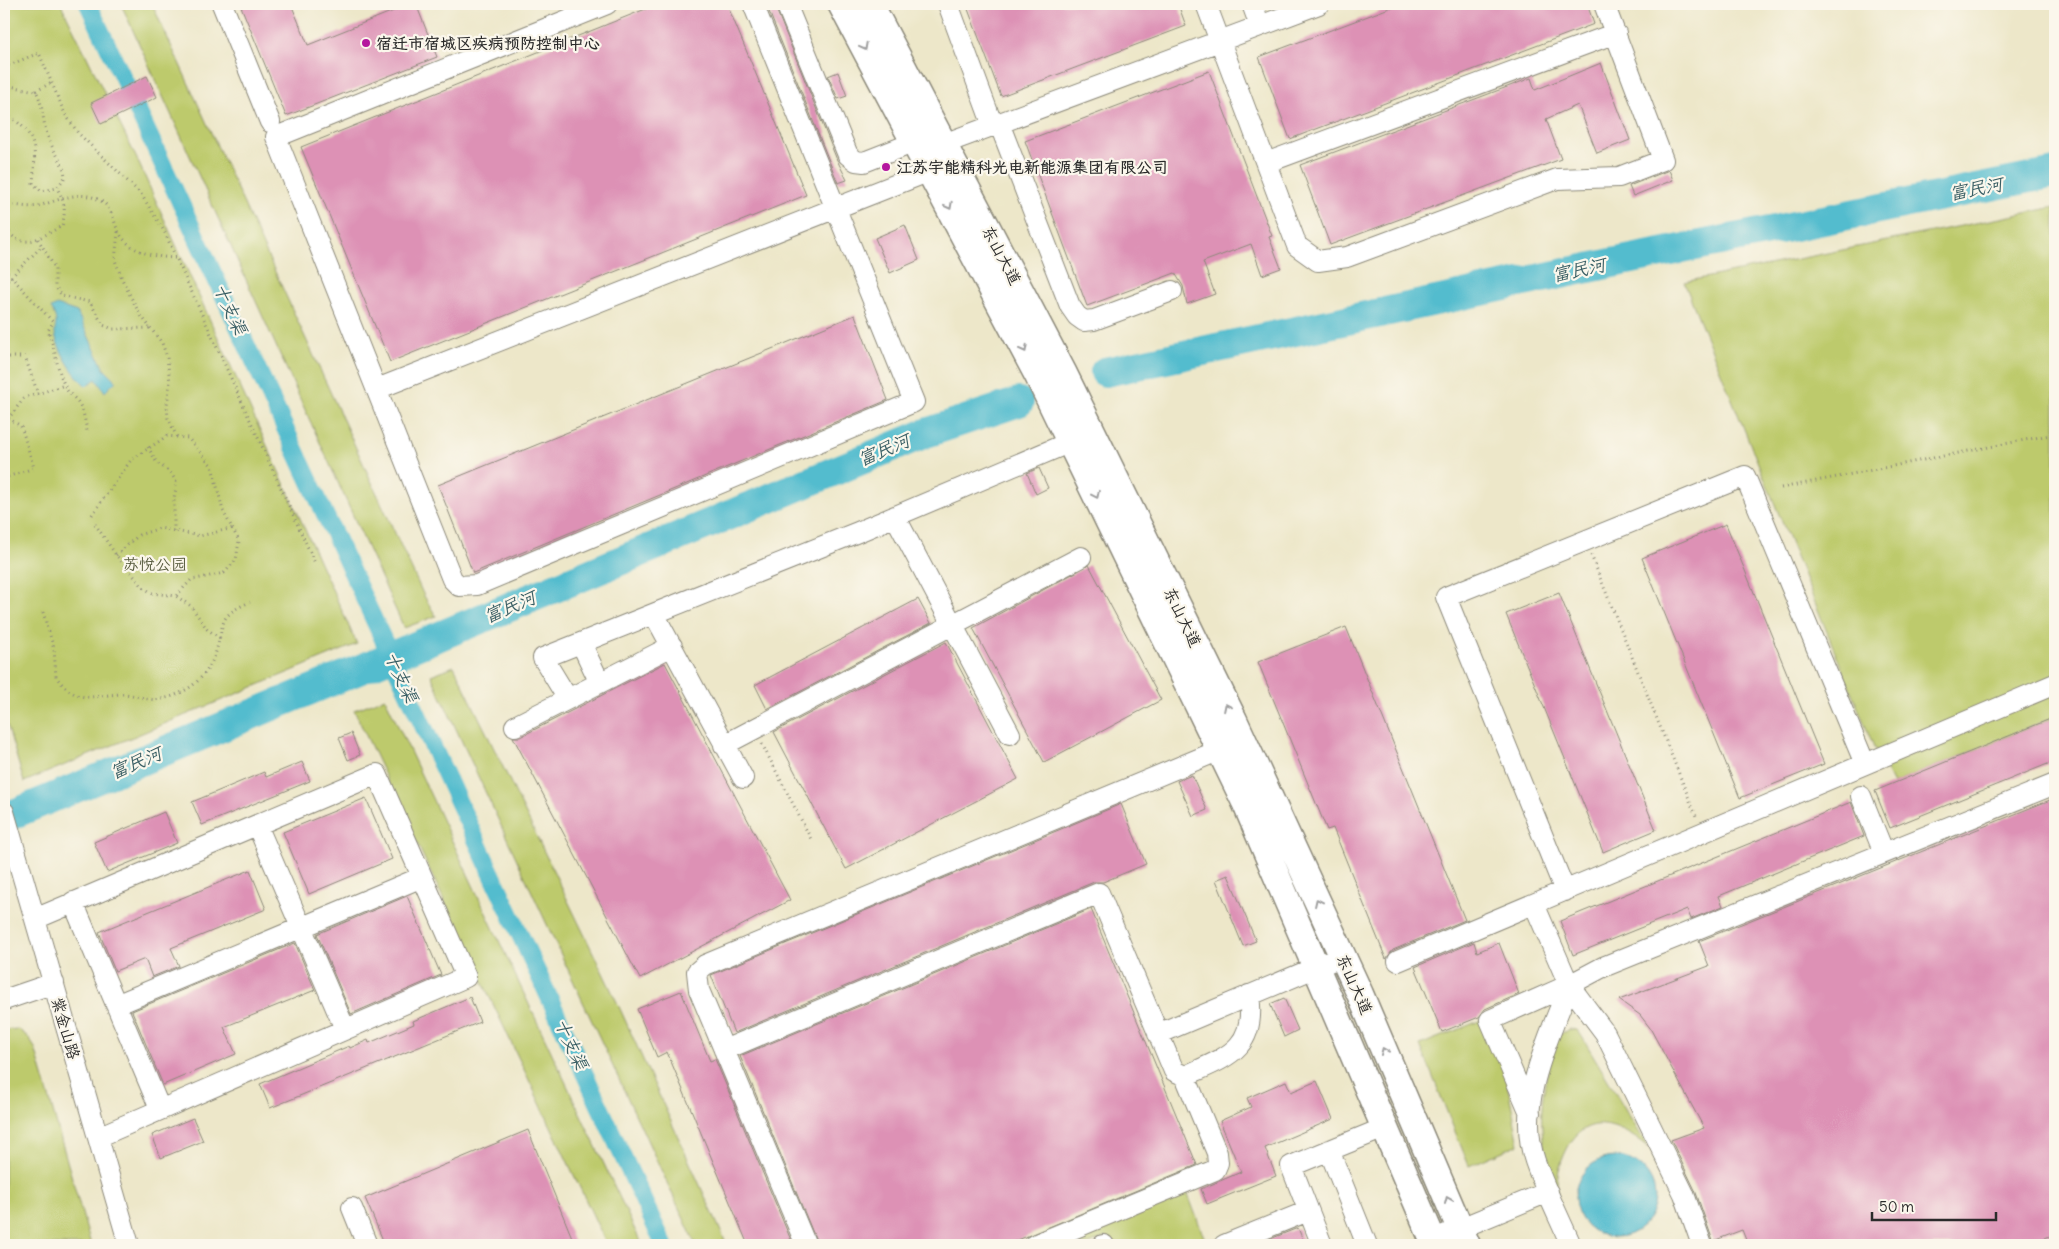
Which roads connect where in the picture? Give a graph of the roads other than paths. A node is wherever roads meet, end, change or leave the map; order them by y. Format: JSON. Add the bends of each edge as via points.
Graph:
{"nodes":[{"id":1,"x":222,"y":4,"type":"edge"},
{"id":2,"x":607,"y":4,"type":"edge"},
{"id":3,"x":753,"y":4,"type":"edge"},
{"id":4,"x":786,"y":4,"type":"edge"},
{"id":5,"x":841,"y":4,"type":"edge"},
{"id":6,"x":870,"y":4,"type":"edge"},
{"id":7,"x":948,"y":4,"type":"edge"},
{"id":8,"x":1206,"y":4,"type":"edge"},
{"id":9,"x":1252,"y":4,"type":"edge"},
{"id":10,"x":1320,"y":4,"type":"edge"},
{"id":11,"x":1604,"y":4,"type":"edge"},
{"id":12,"x":1260,"y":26,"type":"junction"},
{"id":13,"x":1616,"y":34,"type":"junction"},
{"id":14,"x":1220,"y":41,"type":"junction"},
{"id":15,"x":270,"y":122,"type":"dead end"},
{"id":16,"x":996,"y":125,"type":"junction"},
{"id":17,"x":927,"y":153,"type":"junction"},
{"id":18,"x":1266,"y":163,"type":"junction"},
{"id":19,"x":837,"y":208,"type":"junction"},
{"id":20,"x":1172,"y":291,"type":"dead end"},
{"id":21,"x":377,"y":389,"type":"junction"},
{"id":22,"x":1082,"y":437,"type":"junction"},
{"id":23,"x":895,"y":516,"type":"junction"},
{"id":24,"x":1081,"y":557,"type":"dead end"},
{"id":25,"x":654,"y":614,"type":"junction"},
{"id":26,"x":953,"y":625,"type":"junction"},
{"id":27,"x":581,"y":643,"type":"junction"},
{"id":28,"x":672,"y":646,"type":"junction"},
{"id":29,"x":600,"y":683,"type":"junction"},
{"id":30,"x":2055,"y":684,"type":"edge"},
{"id":31,"x":568,"y":698,"type":"junction"},
{"id":32,"x":515,"y":726,"type":"dead end"},
{"id":33,"x":1010,"y":734,"type":"dead end"},
{"id":34,"x":724,"y":744,"type":"junction"},
{"id":35,"x":1231,"y":745,"type":"junction"},
{"id":36,"x":1865,"y":764,"type":"junction"},
{"id":37,"x":743,"y":778,"type":"dead end"},
{"id":38,"x":2055,"y":784,"type":"edge"},
{"id":39,"x":1861,"y":796,"type":"dead end"},
{"id":40,"x":4,"y":812,"type":"edge"},
{"id":41,"x":257,"y":825,"type":"junction"},
{"id":42,"x":1884,"y":853,"type":"junction"},
{"id":43,"x":422,"y":877,"type":"junction"},
{"id":44,"x":1565,"y":891,"type":"junction"},
{"id":45,"x":73,"y":902,"type":"junction"},
{"id":46,"x":1534,"y":904,"type":"junction"},
{"id":47,"x":35,"y":918,"type":"junction"},
{"id":48,"x":302,"y":928,"type":"junction"},
{"id":49,"x":1343,"y":956,"type":"junction"},
{"id":50,"x":1398,"y":961,"type":"dead end"},
{"id":51,"x":1316,"y":968,"type":"junction"},
{"id":52,"x":52,"y":979,"type":"junction"},
{"id":53,"x":1569,"y":985,"type":"junction"},
{"id":54,"x":4,"y":989,"type":"edge"},
{"id":55,"x":1249,"y":995,"type":"junction"},
{"id":56,"x":4,"y":1000,"type":"edge"},
{"id":57,"x":116,"y":1005,"type":"junction"},
{"id":58,"x":345,"y":1029,"type":"junction"},
{"id":59,"x":1158,"y":1034,"type":"junction"},
{"id":60,"x":724,"y":1050,"type":"junction"},
{"id":61,"x":1185,"y":1076,"type":"junction"},
{"id":62,"x":160,"y":1109,"type":"junction"},
{"id":63,"x":1530,"y":1114,"type":"junction"},
{"id":64,"x":1384,"y":1128,"type":"junction"},
{"id":65,"x":98,"y":1137,"type":"junction"},
{"id":66,"x":1329,"y":1150,"type":"junction"},
{"id":67,"x":1548,"y":1192,"type":"junction"},
{"id":68,"x":352,"y":1208,"type":"dead end"},
{"id":69,"x":1308,"y":1211,"type":"junction"},
{"id":70,"x":1463,"y":1237,"type":"edge"},
{"id":71,"x":1433,"y":1242,"type":"edge"},
{"id":72,"x":128,"y":1245,"type":"edge"},
{"id":73,"x":367,"y":1245,"type":"edge"},
{"id":74,"x":806,"y":1245,"type":"edge"},
{"id":75,"x":1034,"y":1245,"type":"edge"},
{"id":76,"x":1224,"y":1245,"type":"edge"},
{"id":77,"x":1322,"y":1245,"type":"edge"},
{"id":78,"x":1367,"y":1245,"type":"edge"},
{"id":79,"x":1571,"y":1245,"type":"edge"},
{"id":80,"x":1702,"y":1245,"type":"edge"}],
"edges":[{"from":1,"to":15,"type":"street"},
{"from":2,"to":21,"type":"street","via":[[276,137]]},
{"from":3,"to":19,"type":"street","via":[[826,188]]},
{"from":4,"to":17,"type":"street","via":[[848,155],[856,162],[864,162]]},
{"from":5,"to":17,"type":"main road","name":"东山大道","one_way":true},
{"from":6,"to":17,"type":"main road","name":"东山大道"},
{"from":7,"to":16,"type":"street"},
{"from":8,"to":14,"type":"street"},
{"from":9,"to":12,"type":"street"},
{"from":10,"to":12,"type":"street"},
{"from":11,"to":13,"type":"street"},
{"from":12,"to":14,"type":"street"},
{"from":13,"to":18,"type":"street"},
{"from":13,"to":18,"type":"street","via":[[1663,160],[1636,171],[1619,176],[1557,179],[1347,257],[1318,261],[1297,246]]},
{"from":14,"to":16,"type":"street"},
{"from":14,"to":18,"type":"street"},
{"from":16,"to":17,"type":"street"},
{"from":16,"to":20,"type":"street","via":[[1070,306],[1077,316],[1084,321],[1094,320]]},
{"from":17,"to":19,"type":"street"},
{"from":17,"to":22,"type":"main road","name":"东山大道"},
{"from":19,"to":21,"type":"street"},
{"from":19,"to":21,"type":"street","via":[[914,402],[477,585],[460,586],[452,579]]},
{"from":22,"to":23,"type":"street"},
{"from":22,"to":35,"type":"main road","name":"东山大道"},
{"from":23,"to":25,"type":"street"},
{"from":23,"to":26,"type":"street"},
{"from":24,"to":26,"type":"street"},
{"from":25,"to":27,"type":"street"},
{"from":25,"to":28,"type":"street"},
{"from":26,"to":33,"type":"street"},
{"from":26,"to":34,"type":"street"},
{"from":27,"to":29,"type":"street"},
{"from":27,"to":31,"type":"street","via":[[543,658]]},
{"from":28,"to":29,"type":"street"},
{"from":28,"to":34,"type":"street"},
{"from":29,"to":31,"type":"street"},
{"from":30,"to":36,"type":"street"},
{"from":31,"to":32,"type":"street"},
{"from":34,"to":37,"type":"street"},
{"from":49,"to":35,"type":"main road","name":"东山大道","one_way":true},
{"from":35,"to":51,"type":"main road","name":"东山大道","via":[[1245,802]]},
{"from":35,"to":60,"type":"street","via":[[705,965],[697,972],[699,990]]},
{"from":36,"to":44,"type":"street"},
{"from":36,"to":44,"type":"street","via":[[1745,476],[1446,597]]},
{"from":38,"to":42,"type":"street"},
{"from":39,"to":42,"type":"street"},
{"from":40,"to":47,"type":"street","name":"紫金山路"},
{"from":41,"to":43,"type":"street","via":[[376,774]]},
{"from":41,"to":45,"type":"street"},
{"from":41,"to":48,"type":"street"},
{"from":42,"to":53,"type":"street","via":[[1603,967]]},
{"from":43,"to":48,"type":"street"},
{"from":43,"to":58,"type":"street","via":[[466,977]]},
{"from":44,"to":46,"type":"street"},
{"from":45,"to":47,"type":"street"},
{"from":45,"to":57,"type":"street"},
{"from":46,"to":50,"type":"street"},
{"from":46,"to":53,"type":"street"},
{"from":47,"to":52,"type":"street","name":"紫金山路"},
{"from":48,"to":57,"type":"street"},
{"from":48,"to":58,"type":"street"},
{"from":49,"to":51,"type":"street"},
{"from":70,"to":49,"type":"main road","name":"东山大道","one_way":true},
{"from":51,"to":55,"type":"street"},
{"from":51,"to":64,"type":"main road","name":"东山大道"},
{"from":52,"to":54,"type":"street"},
{"from":52,"to":56,"type":"street"},
{"from":52,"to":65,"type":"street","name":"紫金山路"},
{"from":53,"to":63,"type":"street","via":[[1538,1068]]},
{"from":53,"to":63,"type":"street","via":[[1490,1020]]},
{"from":53,"to":80,"type":"street","via":[[1605,1033],[1684,1194]]},
{"from":55,"to":59,"type":"street"},
{"from":55,"to":61,"type":"street","via":[[1252,1014],[1244,1040],[1219,1061]]},
{"from":57,"to":62,"type":"street"},
{"from":58,"to":62,"type":"street"},
{"from":59,"to":60,"type":"street","via":[[1099,892]]},
{"from":59,"to":61,"type":"street","via":[[1174,1071]]},
{"from":60,"to":74,"type":"street"},
{"from":61,"to":75,"type":"street","via":[[1217,1153],[1215,1170]]},
{"from":62,"to":65,"type":"street"},
{"from":63,"to":67,"type":"street","via":[[1535,1160]]},
{"from":64,"to":66,"type":"street"},
{"from":64,"to":71,"type":"main road","name":"东山大道"},
{"from":65,"to":72,"type":"street","name":"紫金山路"},
{"from":66,"to":69,"type":"street","via":[[1290,1166]]},
{"from":66,"to":78,"type":"street"},
{"from":67,"to":70,"type":"street"},
{"from":67,"to":79,"type":"street"},
{"from":68,"to":73,"type":"street"},
{"from":69,"to":76,"type":"street"},
{"from":69,"to":77,"type":"street"},
{"from":70,"to":71,"type":"street"}]}
